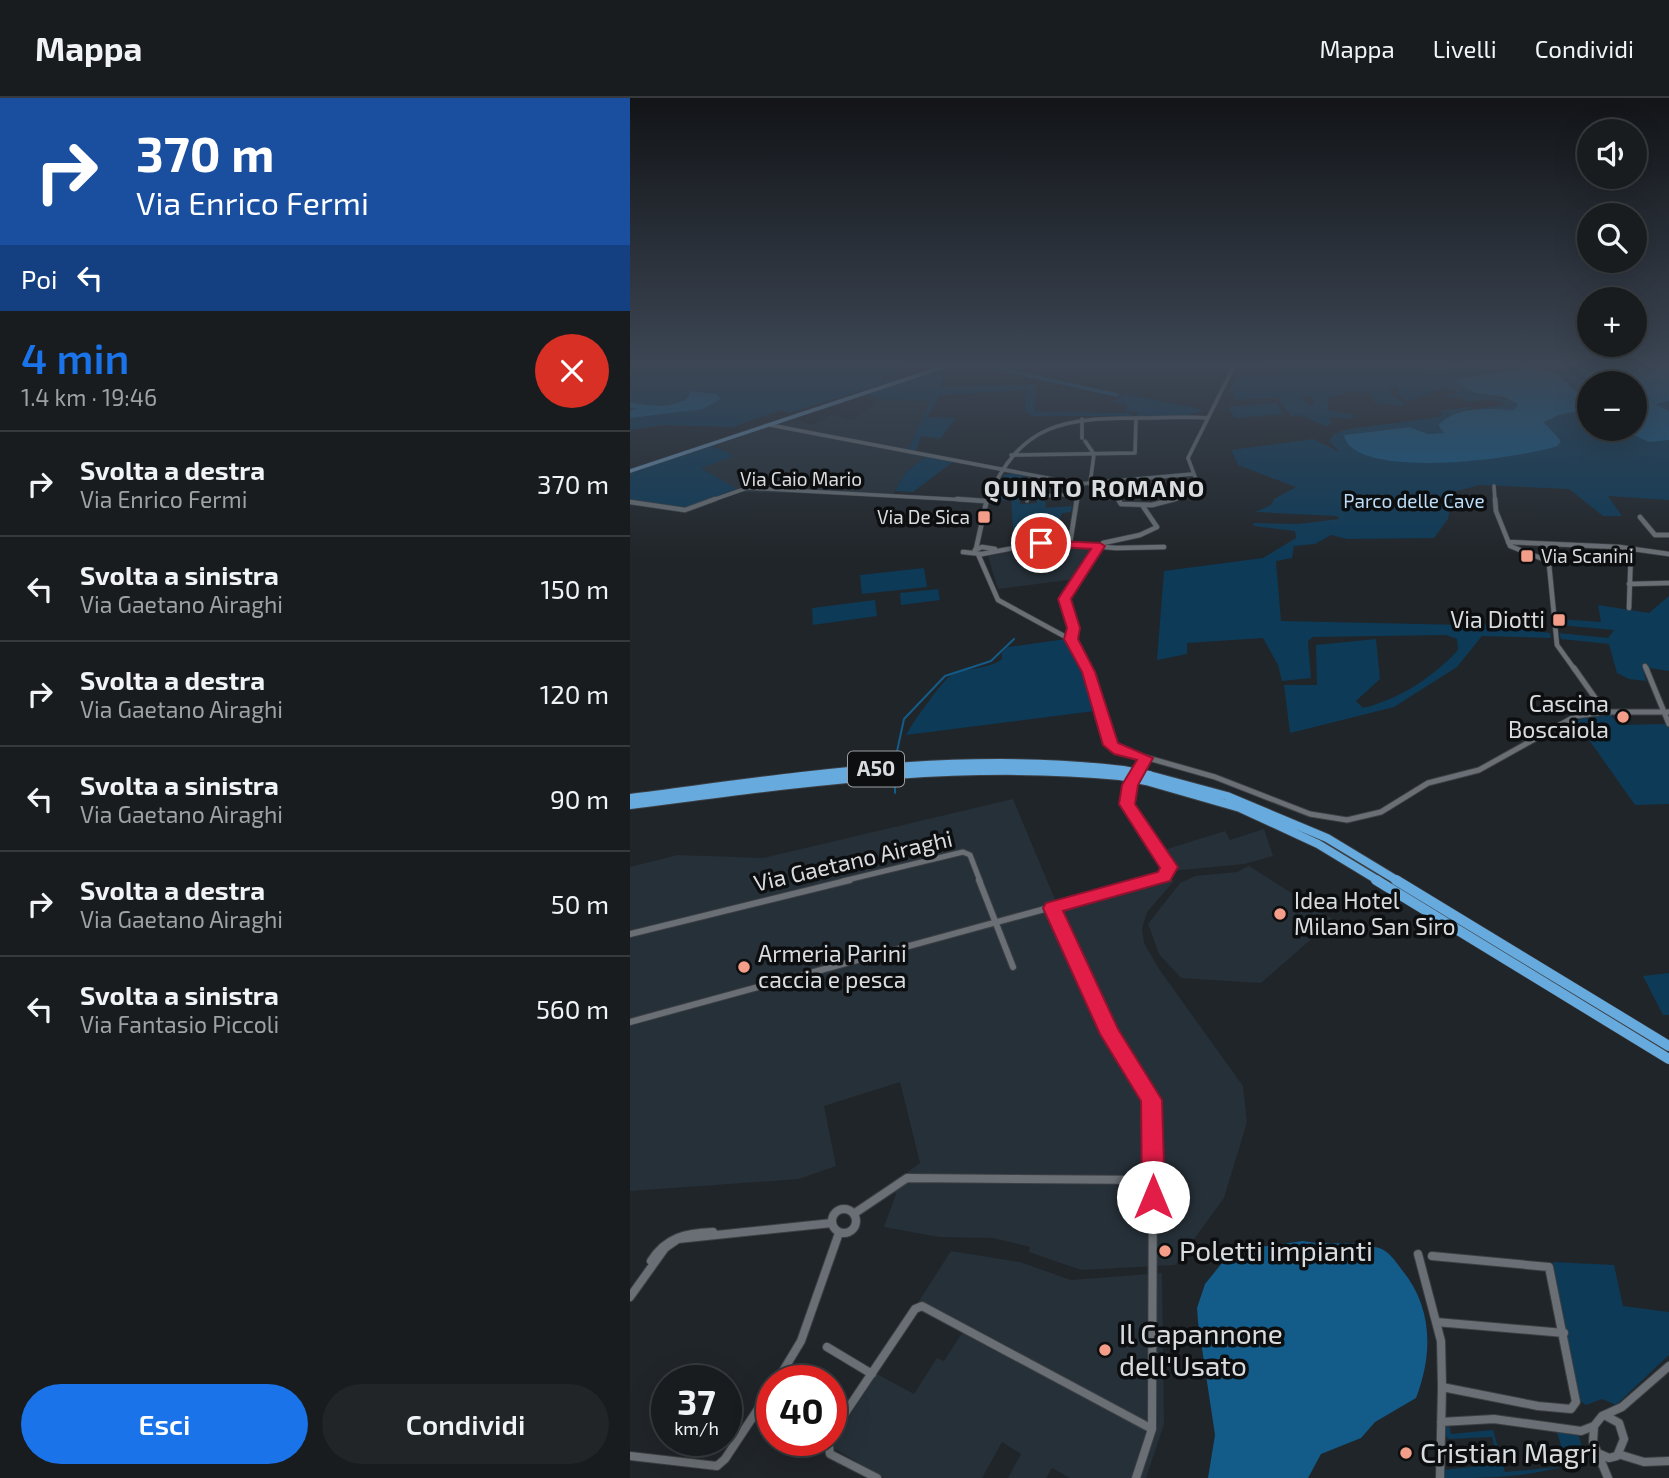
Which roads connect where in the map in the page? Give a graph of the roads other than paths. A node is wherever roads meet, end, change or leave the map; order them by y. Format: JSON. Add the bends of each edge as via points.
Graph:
{"nodes":[{"id":1,"x":748,"y":430,"type":"edge"},
{"id":2,"x":801,"y":430,"type":"edge"},
{"id":3,"x":1050,"y":430,"type":"edge"},
{"id":4,"x":1083,"y":430,"type":"edge"},
{"id":5,"x":1136,"y":430,"type":"edge"},
{"id":6,"x":1201,"y":430,"type":"edge"},
{"id":7,"x":1012,"y":454,"type":"junction"},
{"id":8,"x":1094,"y":454,"type":"junction"},
{"id":9,"x":630,"y":469,"type":"edge"},
{"id":10,"x":1003,"y":469,"type":"junction"},
{"id":11,"x":1014,"y":471,"type":"junction"},
{"id":12,"x":1193,"y":474,"type":"junction"},
{"id":13,"x":999,"y":476,"type":"junction"},
{"id":14,"x":1106,"y":482,"type":"junction"},
{"id":15,"x":1083,"y":484,"type":"junction"},
{"id":16,"x":1090,"y":484,"type":"junction"},
{"id":17,"x":1493,"y":486,"type":"dead end"},
{"id":18,"x":1078,"y":492,"type":"junction"},
{"id":19,"x":976,"y":501,"type":"junction"},
{"id":20,"x":985,"y":501,"type":"junction"},
{"id":21,"x":630,"y":502,"type":"edge"},
{"id":22,"x":1027,"y":502,"type":"dead end"},
{"id":23,"x":1142,"y":505,"type":"junction"},
{"id":24,"x":1155,"y":505,"type":"joint"},
{"id":25,"x":1640,"y":517,"type":"dead end"},
{"id":26,"x":1068,"y":534,"type":"junction"},
{"id":27,"x":1669,"y":535,"type":"edge"},
{"id":28,"x":977,"y":541,"type":"junction"},
{"id":29,"x":1055,"y":542,"type":"junction"},
{"id":30,"x":1508,"y":542,"type":"junction"},
{"id":31,"x":1067,"y":543,"type":"junction"},
{"id":32,"x":1547,"y":544,"type":"junction"},
{"id":33,"x":1100,"y":546,"type":"junction"},
{"id":34,"x":1164,"y":547,"type":"dead end"},
{"id":35,"x":1631,"y":550,"type":"junction"},
{"id":36,"x":964,"y":552,"type":"dead end"},
{"id":37,"x":981,"y":552,"type":"junction"},
{"id":38,"x":1669,"y":554,"type":"edge"},
{"id":39,"x":1548,"y":561,"type":"junction"},
{"id":40,"x":1669,"y":583,"type":"edge"},
{"id":41,"x":1629,"y":584,"type":"junction"},
{"id":42,"x":1629,"y":608,"type":"dead end"},
{"id":43,"x":1073,"y":630,"type":"junction"},
{"id":44,"x":1065,"y":635,"type":"junction"},
{"id":45,"x":1071,"y":639,"type":"junction"},
{"id":46,"x":1645,"y":666,"type":"dead end"},
{"id":47,"x":1661,"y":711,"type":"junction"},
{"id":48,"x":1605,"y":712,"type":"junction"},
{"id":49,"x":1669,"y":712,"type":"edge"},
{"id":50,"x":1669,"y":724,"type":"edge"},
{"id":51,"x":1146,"y":758,"type":"junction"},
{"id":52,"x":1121,"y":773,"type":"junction"},
{"id":53,"x":1148,"y":778,"type":"junction"},
{"id":54,"x":630,"y":798,"type":"edge"},
{"id":55,"x":630,"y":805,"type":"edge"},
{"id":56,"x":1052,"y":908,"type":"junction"},
{"id":57,"x":996,"y":922,"type":"junction"},
{"id":58,"x":630,"y":934,"type":"edge"},
{"id":59,"x":1013,"y":967,"type":"dead end"},
{"id":60,"x":630,"y":1021,"type":"edge"},
{"id":61,"x":1669,"y":1046,"type":"edge"},
{"id":62,"x":1669,"y":1059,"type":"edge"},
{"id":63,"x":1153,"y":1180,"type":"junction"},
{"id":64,"x":855,"y":1213,"type":"junction"},
{"id":65,"x":832,"y":1223,"type":"junction"},
{"id":66,"x":839,"y":1233,"type":"junction"},
{"id":67,"x":1418,"y":1254,"type":"dead end"},
{"id":68,"x":1432,"y":1256,"type":"dead end"},
{"id":69,"x":630,"y":1297,"type":"edge"},
{"id":70,"x":927,"y":1307,"type":"joint"},
{"id":71,"x":1436,"y":1322,"type":"junction"},
{"id":72,"x":1564,"y":1333,"type":"junction"},
{"id":73,"x":827,"y":1347,"type":"dead end"},
{"id":74,"x":787,"y":1365,"type":"edge"},
{"id":75,"x":1669,"y":1366,"type":"edge"},
{"id":76,"x":872,"y":1374,"type":"junction"},
{"id":77,"x":1442,"y":1387,"type":"junction"},
{"id":78,"x":1622,"y":1407,"type":"junction"},
{"id":79,"x":847,"y":1411,"type":"edge"},
{"id":80,"x":756,"y":1412,"type":"edge"},
{"id":81,"x":1606,"y":1416,"type":"junction"},
{"id":82,"x":1441,"y":1422,"type":"junction"},
{"id":83,"x":1619,"y":1423,"type":"junction"},
{"id":84,"x":1594,"y":1426,"type":"junction"},
{"id":85,"x":1152,"y":1429,"type":"junction"},
{"id":86,"x":1581,"y":1431,"type":"junction"},
{"id":87,"x":1593,"y":1442,"type":"junction"},
{"id":88,"x":1597,"y":1452,"type":"junction"},
{"id":89,"x":1616,"y":1453,"type":"junction"},
{"id":90,"x":630,"y":1456,"type":"edge"},
{"id":91,"x":834,"y":1456,"type":"edge"},
{"id":92,"x":1669,"y":1461,"type":"edge"},
{"id":93,"x":1607,"y":1475,"type":"edge"},
{"id":94,"x":877,"y":1478,"type":"edge"},
{"id":95,"x":1136,"y":1478,"type":"edge"},
{"id":96,"x":1440,"y":1478,"type":"edge"}],
"edges":[{"from":1,"to":9,"type":"main road"},
{"from":2,"to":10,"type":"street"},
{"from":3,"to":7,"type":"street"},
{"from":4,"to":8,"type":"street","via":[[1083,440]]},
{"from":5,"to":8,"type":"street","via":[[1135,453]]},
{"from":6,"to":12,"type":"street","via":[[1188,458]]},
{"from":7,"to":8,"type":"street"},
{"from":7,"to":10,"type":"street"},
{"from":8,"to":16,"type":"street"},
{"from":10,"to":11,"type":"street"},
{"from":10,"to":13,"type":"street"},
{"from":11,"to":13,"type":"street"},
{"from":11,"to":15,"type":"street"},
{"from":12,"to":14,"type":"street"},
{"from":12,"to":24,"type":"street","via":[[1202,493]]},
{"from":13,"to":20,"type":"street"},
{"from":14,"to":16,"type":"street"},
{"from":14,"to":23,"type":"street","via":[[1118,503]]},
{"from":15,"to":16,"type":"street"},
{"from":15,"to":18,"type":"street"},
{"from":17,"to":30,"type":"street","via":[[1496,511]]},
{"from":18,"to":22,"type":"street","via":[[1027,497]]},
{"from":18,"to":26,"type":"street"},
{"from":19,"to":20,"type":"street","name":"Via Caio Mario"},
{"from":19,"to":20,"type":"street","name":"Via Caio Mario"},
{"from":19,"to":21,"type":"street","name":"Via Caio Mario","via":[[744,488],[685,510]]},
{"from":20,"to":28,"type":"street"},
{"from":23,"to":24,"type":"street"},
{"from":23,"to":33,"type":"street","via":[[1157,527]]},
{"from":25,"to":27,"type":"street","via":[[1655,535]]},
{"from":26,"to":29,"type":"street"},
{"from":26,"to":31,"type":"street"},
{"from":28,"to":37,"type":"street"},
{"from":28,"to":37,"type":"street"},
{"from":29,"to":31,"type":"street"},
{"from":29,"to":37,"type":"street"},
{"from":30,"to":32,"type":"street"},
{"from":30,"to":39,"type":"street","via":[[1516,550]]},
{"from":31,"to":33,"type":"street"},
{"from":32,"to":35,"type":"street"},
{"from":32,"to":39,"type":"street"},
{"from":33,"to":34,"type":"street"},
{"from":33,"to":43,"type":"street","via":[[1064,599]]},
{"from":35,"to":38,"type":"street"},
{"from":35,"to":41,"type":"street"},
{"from":36,"to":37,"type":"street"},
{"from":37,"to":44,"type":"street","via":[[998,600]]},
{"from":39,"to":48,"type":"street","via":[[1559,651]]},
{"from":40,"to":41,"type":"street"},
{"from":41,"to":42,"type":"street"},
{"from":43,"to":44,"type":"street"},
{"from":43,"to":45,"type":"street"},
{"from":44,"to":45,"type":"street"},
{"from":45,"to":51,"type":"street","via":[[1088,672],[1111,745]]},
{"from":46,"to":47,"type":"street"},
{"from":47,"to":48,"type":"street"},
{"from":47,"to":49,"type":"street"},
{"from":47,"to":50,"type":"street"},
{"from":48,"to":51,"type":"street","via":[[1576,716],[1479,770],[1428,783],[1381,812],[1347,820],[1310,814],[1236,785]]},
{"from":51,"to":56,"type":"street","via":[[1130,785],[1127,804],[1169,872]]},
{"from":52,"to":53,"type":"highway","number":"A50","bridge":true},
{"from":52,"to":54,"type":"highway","number":"A50","via":[[1032,761],[943,762]]},
{"from":52,"to":55,"type":"highway","number":"A50","via":[[998,766]]},
{"from":53,"to":61,"type":"highway","number":"A50","via":[[1227,796],[1327,838]]},
{"from":53,"to":62,"type":"highway","number":"A50","via":[[1240,808],[1318,844]]},
{"from":56,"to":57,"type":"street"},
{"from":56,"to":63,"type":"street","via":[[1110,1034],[1152,1100]]},
{"from":57,"to":58,"type":"street","name":"Via Gaetano Airaghi","via":[[970,855],[963,852]]},
{"from":57,"to":59,"type":"street"},
{"from":57,"to":60,"type":"street"},
{"from":63,"to":64,"type":"street","via":[[907,1178]]},
{"from":63,"to":85,"type":"street"},
{"from":64,"to":65,"type":"street","via":[[841,1211]]},
{"from":64,"to":66,"type":"street","via":[[853,1228]]},
{"from":65,"to":66,"type":"street"},
{"from":65,"to":69,"type":"street","via":[[678,1239],[670,1243]]},
{"from":66,"to":74,"type":"street","via":[[801,1341]]},
{"from":67,"to":71,"type":"street"},
{"from":68,"to":72,"type":"street","via":[[1544,1264],[1549,1267]]},
{"from":70,"to":76,"type":"street","via":[[915,1309]]},
{"from":70,"to":85,"type":"street"},
{"from":71,"to":72,"type":"street"},
{"from":71,"to":77,"type":"street"},
{"from":72,"to":77,"type":"street","via":[[1576,1402],[1571,1409]]},
{"from":73,"to":76,"type":"street"},
{"from":75,"to":78,"type":"street"},
{"from":76,"to":79,"type":"street"},
{"from":77,"to":82,"type":"street"},
{"from":78,"to":81,"type":"street"},
{"from":78,"to":83,"type":"street"},
{"from":80,"to":90,"type":"street","via":[[717,1466]]},
{"from":81,"to":83,"type":"street"},
{"from":81,"to":84,"type":"street"},
{"from":82,"to":86,"type":"street","via":[[1494,1419]]},
{"from":82,"to":96,"type":"street"},
{"from":83,"to":89,"type":"street","via":[[1624,1433]]},
{"from":84,"to":86,"type":"street"},
{"from":84,"to":87,"type":"street"},
{"from":85,"to":95,"type":"street"},
{"from":86,"to":87,"type":"street"},
{"from":87,"to":88,"type":"street"},
{"from":88,"to":89,"type":"street"},
{"from":88,"to":93,"type":"street"},
{"from":89,"to":92,"type":"street"},
{"from":89,"to":93,"type":"street"},
{"from":91,"to":94,"type":"street"}]}
